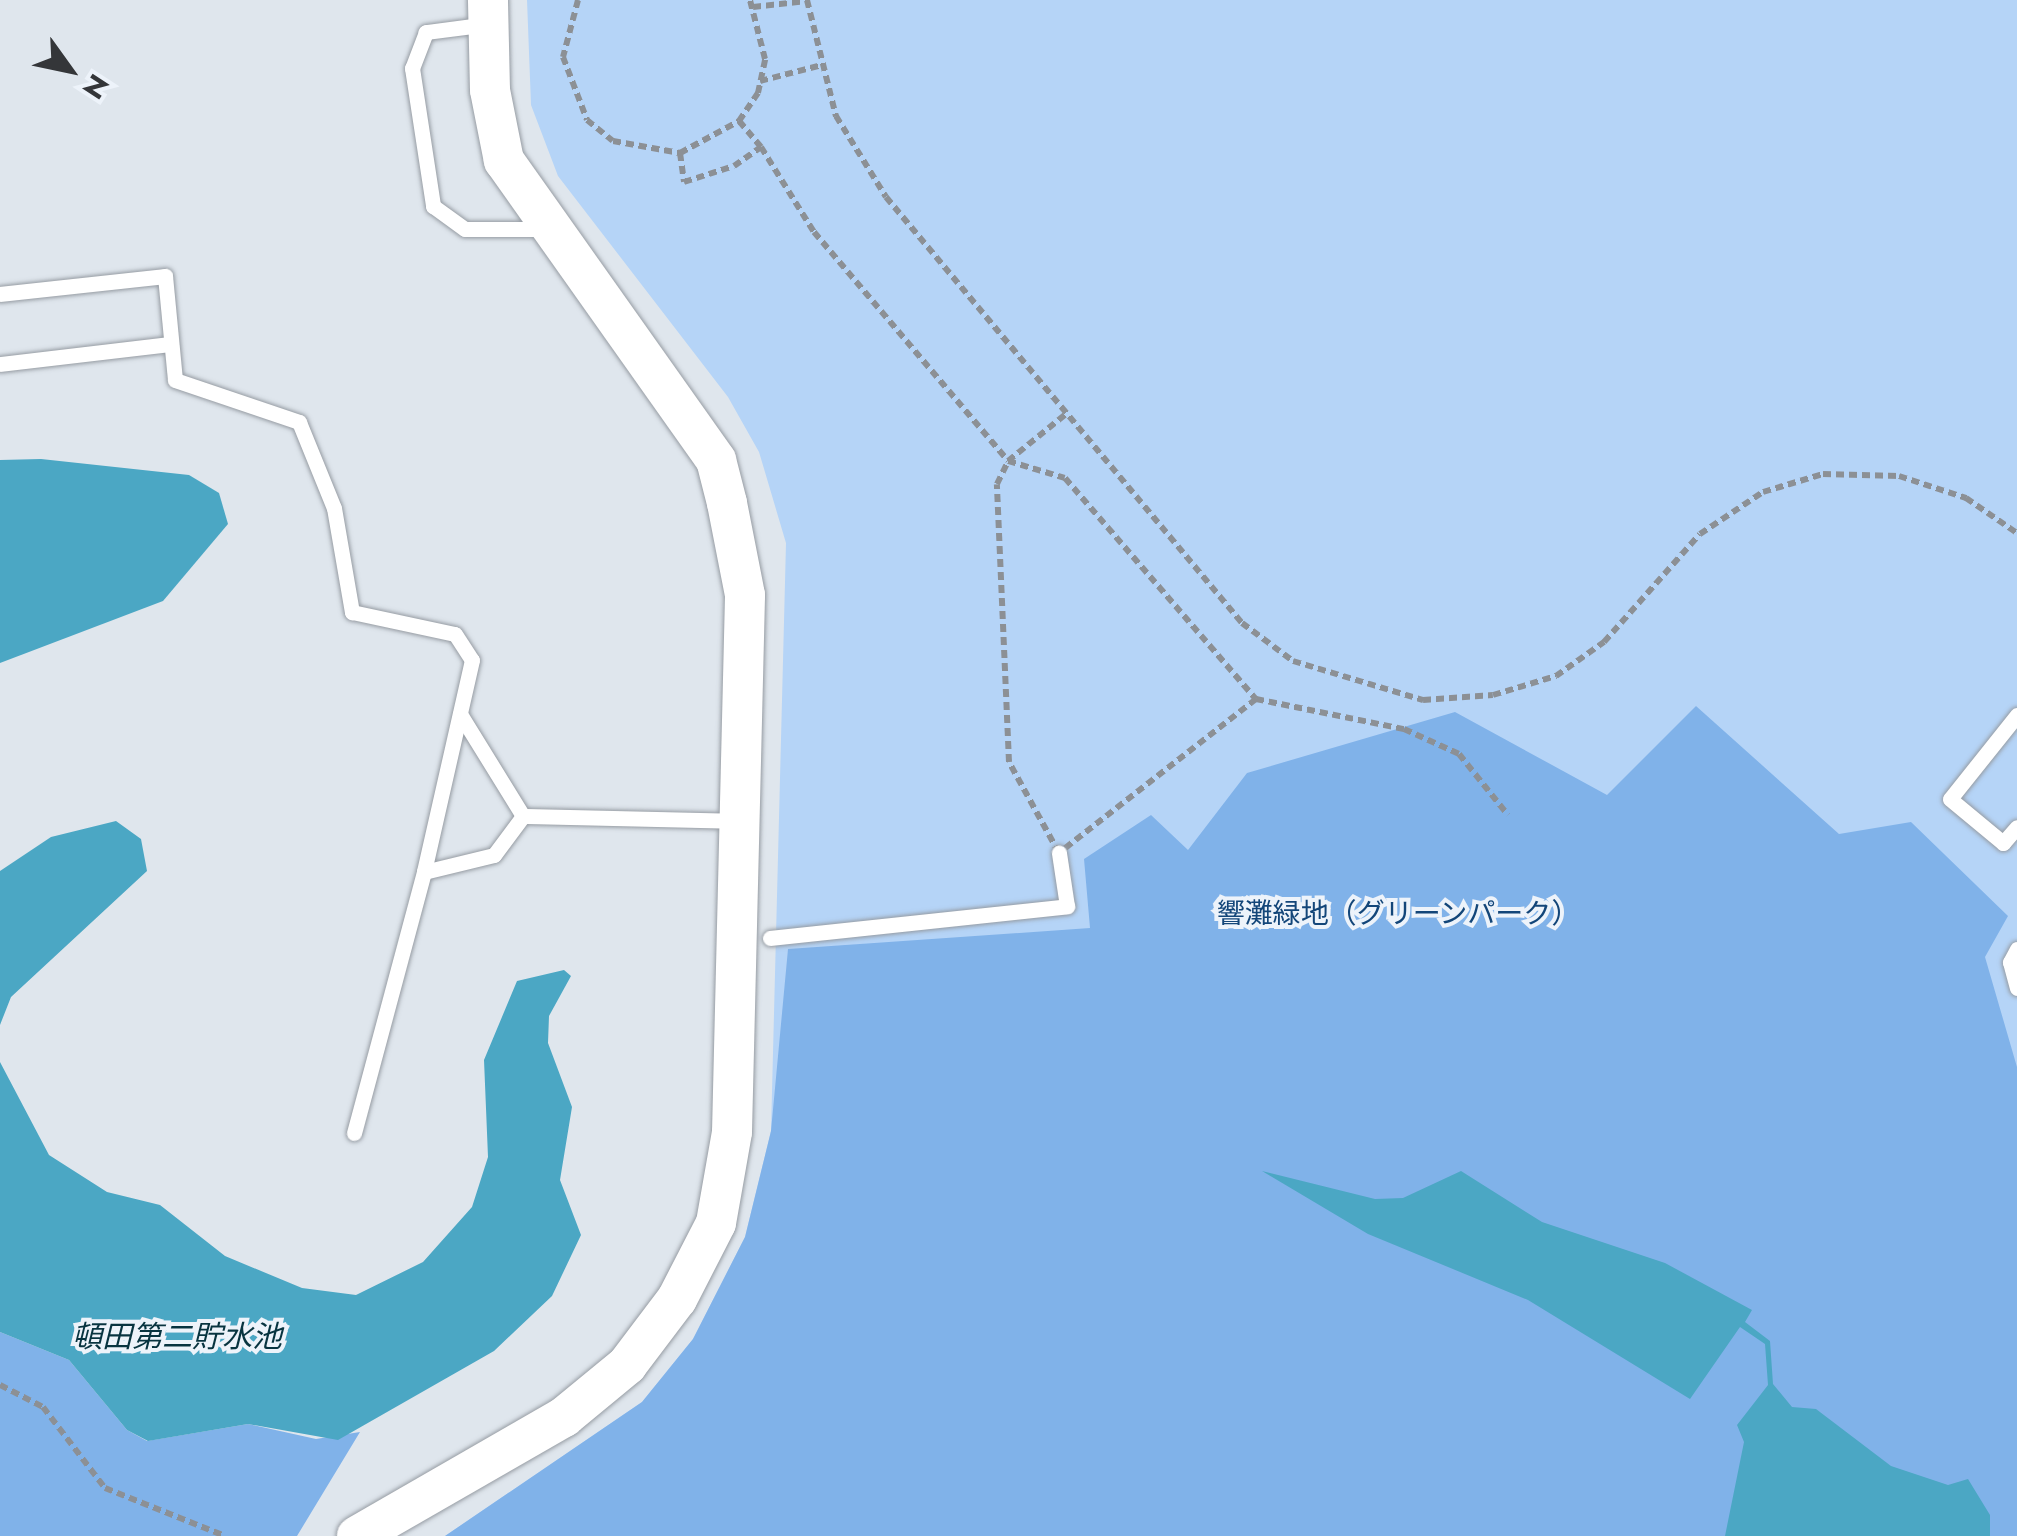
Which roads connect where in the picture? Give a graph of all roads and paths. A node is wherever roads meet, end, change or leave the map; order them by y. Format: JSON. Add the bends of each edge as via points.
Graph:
{"nodes":[{"id":1,"x":578,"y":0,"type":"edge"},
{"id":2,"x":807,"y":1,"type":"edge"},
{"id":3,"x":752,"y":4,"type":"edge"},
{"id":4,"x":489,"y":12,"type":"edge"},
{"id":5,"x":822,"y":65,"type":"junction"},
{"id":6,"x":760,"y":81,"type":"junction"},
{"id":7,"x":739,"y":121,"type":"junction"},
{"id":8,"x":762,"y":148,"type":"junction"},
{"id":9,"x":680,"y":153,"type":"junction"},
{"id":10,"x":545,"y":229,"type":"junction"},
{"id":11,"x":0,"y":294,"type":"edge"},
{"id":12,"x":171,"y":344,"type":"junction"},
{"id":13,"x":0,"y":364,"type":"edge"},
{"id":14,"x":1067,"y":413,"type":"junction"},
{"id":15,"x":1008,"y":461,"type":"junction"},
{"id":16,"x":2017,"y":533,"type":"edge"},
{"id":17,"x":1256,"y":699,"type":"junction"},
{"id":18,"x":460,"y":714,"type":"junction"},
{"id":19,"x":2017,"y":716,"type":"edge"},
{"id":20,"x":1508,"y":815,"type":"dead end"},
{"id":21,"x":523,"y":816,"type":"junction"},
{"id":22,"x":740,"y":820,"type":"junction"},
{"id":23,"x":2017,"y":827,"type":"edge"},
{"id":24,"x":1058,"y":853,"type":"junction"},
{"id":25,"x":424,"y":872,"type":"junction"},
{"id":26,"x":770,"y":938,"type":"dead end"},
{"id":27,"x":2017,"y":949,"type":"edge"},
{"id":28,"x":2017,"y":988,"type":"edge"},
{"id":29,"x":354,"y":1132,"type":"dead end"},
{"id":30,"x":0,"y":1385,"type":"edge"},
{"id":31,"x":225,"y":1536,"type":"edge"},
{"id":32,"x":357,"y":1536,"type":"edge"}],
"edges":[{"from":1,"to":9,"type":"path","via":[[563,57],[587,120],[614,142]]},
{"from":2,"to":3,"type":"path"},
{"from":2,"to":5,"type":"path"},
{"from":3,"to":6,"type":"path"},
{"from":4,"to":10,"type":"street","via":[[504,161]]},
{"from":4,"to":10,"type":"lane","via":[[426,32],[412,68],[432,206],[465,230]]},
{"from":5,"to":6,"type":"path"},
{"from":5,"to":14,"type":"path","via":[[836,116],[886,197]]},
{"from":6,"to":7,"type":"path"},
{"from":7,"to":8,"type":"path"},
{"from":7,"to":9,"type":"path"},
{"from":8,"to":9,"type":"path","via":[[684,182]]},
{"from":8,"to":15,"type":"path","via":[[814,232]]},
{"from":10,"to":22,"type":"street","via":[[716,460],[745,595]]},
{"from":11,"to":12,"type":"lane","via":[[164,276]]},
{"from":12,"to":13,"type":"lane"},
{"from":12,"to":18,"type":"lane","via":[[175,380],[298,422],[334,508],[352,612],[456,634],[472,660]]},
{"from":14,"to":15,"type":"path"},
{"from":14,"to":16,"type":"path","via":[[1242,624],[1293,661],[1422,700],[1493,696],[1556,676],[1604,642],[1700,534],[1763,492],[1823,474],[1898,476],[1966,498]]},
{"from":15,"to":17,"type":"path","via":[[1065,478]]},
{"from":15,"to":24,"type":"path","via":[[997,484],[1008,762]]},
{"from":17,"to":20,"type":"path","via":[[1404,730],[1458,754]]},
{"from":17,"to":24,"type":"path"},
{"from":18,"to":21,"type":"lane"},
{"from":18,"to":25,"type":"lane"},
{"from":19,"to":23,"type":"lane","via":[[1950,799],[2002,844]]},
{"from":21,"to":22,"type":"lane"},
{"from":21,"to":25,"type":"lane","via":[[494,855]]},
{"from":22,"to":32,"type":"street","via":[[732,1132],[716,1223],[677,1299],[627,1364],[564,1418]]},
{"from":24,"to":26,"type":"lane","via":[[1068,906]]},
{"from":25,"to":29,"type":"lane"},
{"from":27,"to":28,"type":"lane","via":[[2010,962]]},
{"from":30,"to":31,"type":"path","via":[[43,1407],[105,1488]]}]}
